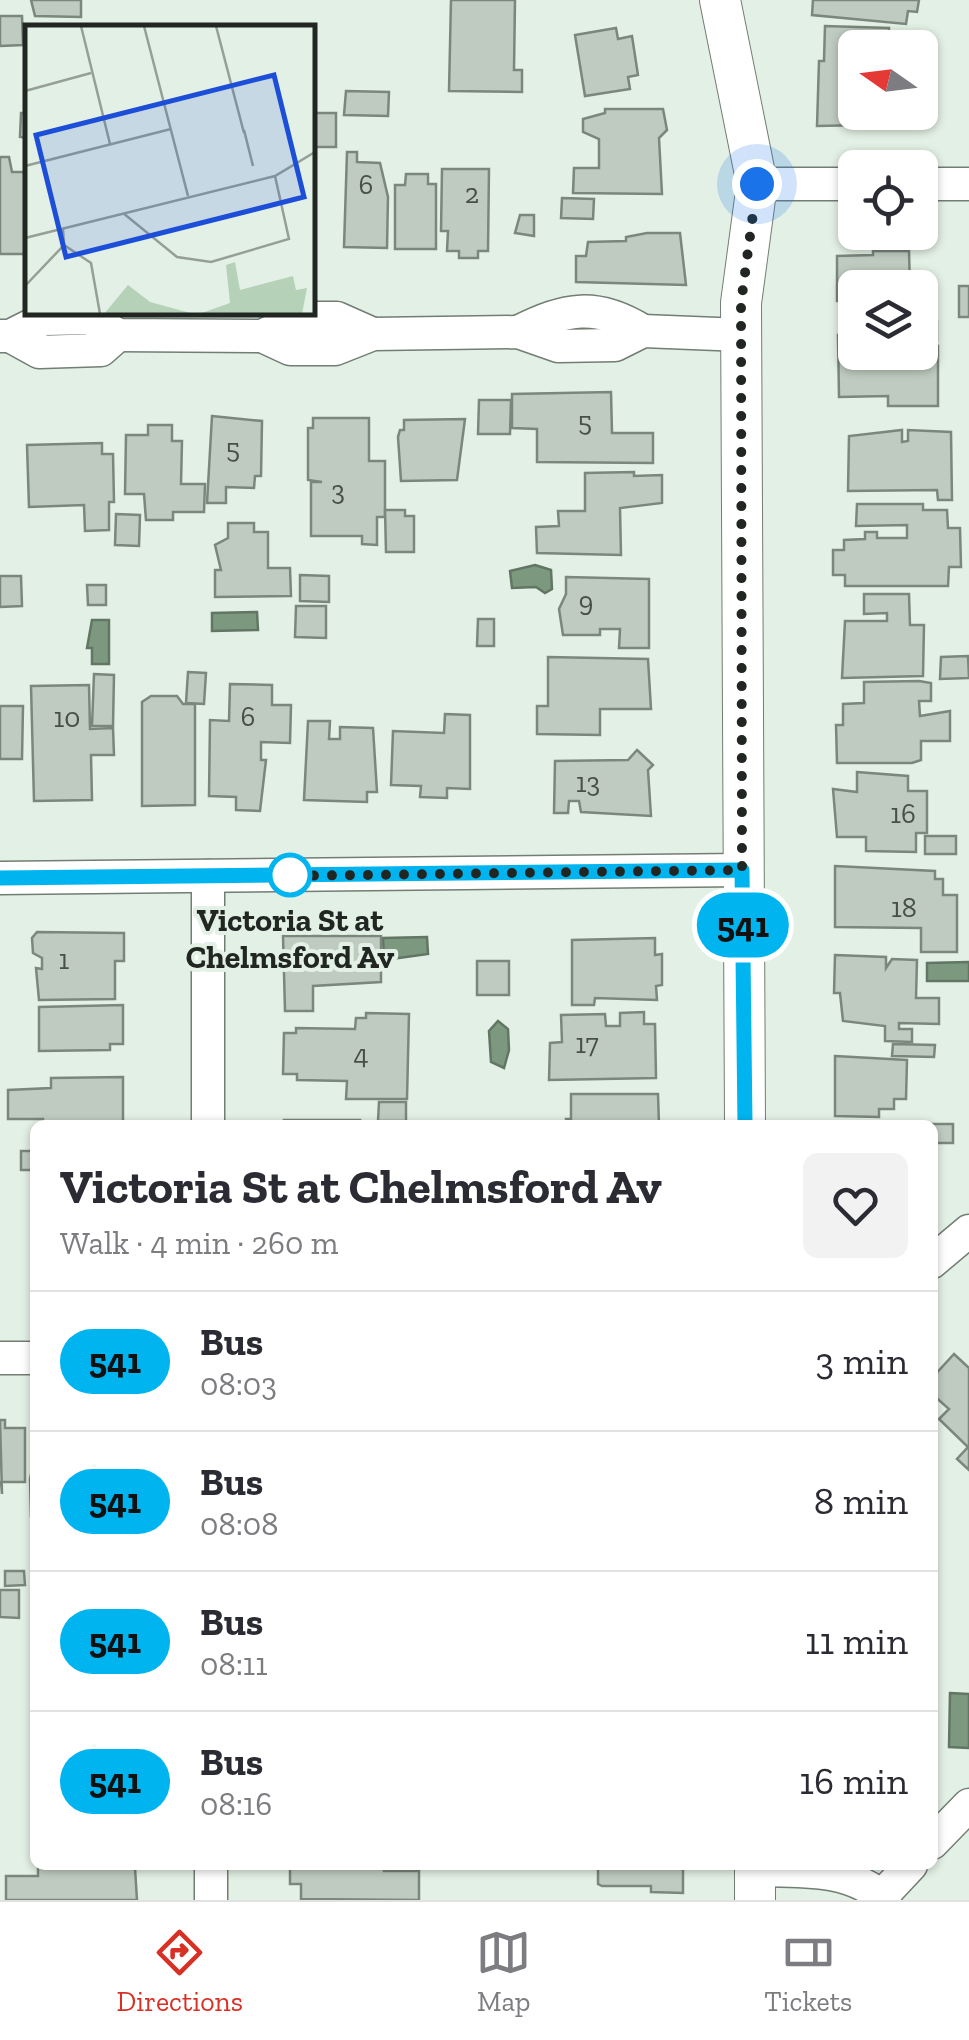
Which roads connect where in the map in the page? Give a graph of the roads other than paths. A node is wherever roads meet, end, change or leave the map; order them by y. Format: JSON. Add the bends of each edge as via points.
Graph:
{"nodes":[{"id":1,"x":720,"y":0,"type":"edge"},
{"id":2,"x":757,"y":184,"type":"junction"},
{"id":3,"x":838,"y":184,"type":"edge"},
{"id":4,"x":938,"y":184,"type":"edge"},
{"id":5,"x":969,"y":184,"type":"edge"},
{"id":6,"x":742,"y":334,"type":"junction"},
{"id":7,"x":5,"y":336,"type":"edge"},
{"id":8,"x":742,"y":870,"type":"junction"},
{"id":9,"x":208,"y":876,"type":"junction"},
{"id":10,"x":0,"y":878,"type":"edge"},
{"id":11,"x":208,"y":1120,"type":"edge"},
{"id":12,"x":745,"y":1120,"type":"edge"},
{"id":13,"x":969,"y":1231,"type":"edge"},
{"id":14,"x":938,"y":1257,"type":"edge"},
{"id":15,"x":0,"y":1358,"type":"edge"},
{"id":16,"x":30,"y":1358,"type":"edge"},
{"id":17,"x":969,"y":1805,"type":"edge"},
{"id":18,"x":938,"y":1837,"type":"edge"},
{"id":19,"x":211,"y":1870,"type":"edge"},
{"id":20,"x":907,"y":1870,"type":"edge"},
{"id":21,"x":755,"y":1878,"type":"edge"},
{"id":22,"x":883,"y":1898,"type":"edge"},
{"id":23,"x":211,"y":1900,"type":"edge"}],
"edges":[{"from":1,"to":2,"type":"street"},
{"from":2,"to":3,"type":"street"},
{"from":2,"to":6,"type":"street","via":[[742,272]]},
{"from":4,"to":5,"type":"street"},
{"from":6,"to":7,"type":"street","via":[[643,331],[613,313],[555,314],[518,332],[373,334],[338,318],[298,318],[262,336],[118,335],[90,318],[44,319]]},
{"from":6,"to":8,"type":"street"},
{"from":8,"to":9,"type":"street"},
{"from":8,"to":12,"type":"street"},
{"from":9,"to":10,"type":"street"},
{"from":9,"to":11,"type":"street"},
{"from":13,"to":14,"type":"street"},
{"from":15,"to":16,"type":"street"},
{"from":17,"to":18,"type":"street"},
{"from":19,"to":23,"type":"street"},
{"from":20,"to":22,"type":"street"},
{"from":21,"to":22,"type":"street","via":[[834,1874]]}]}
